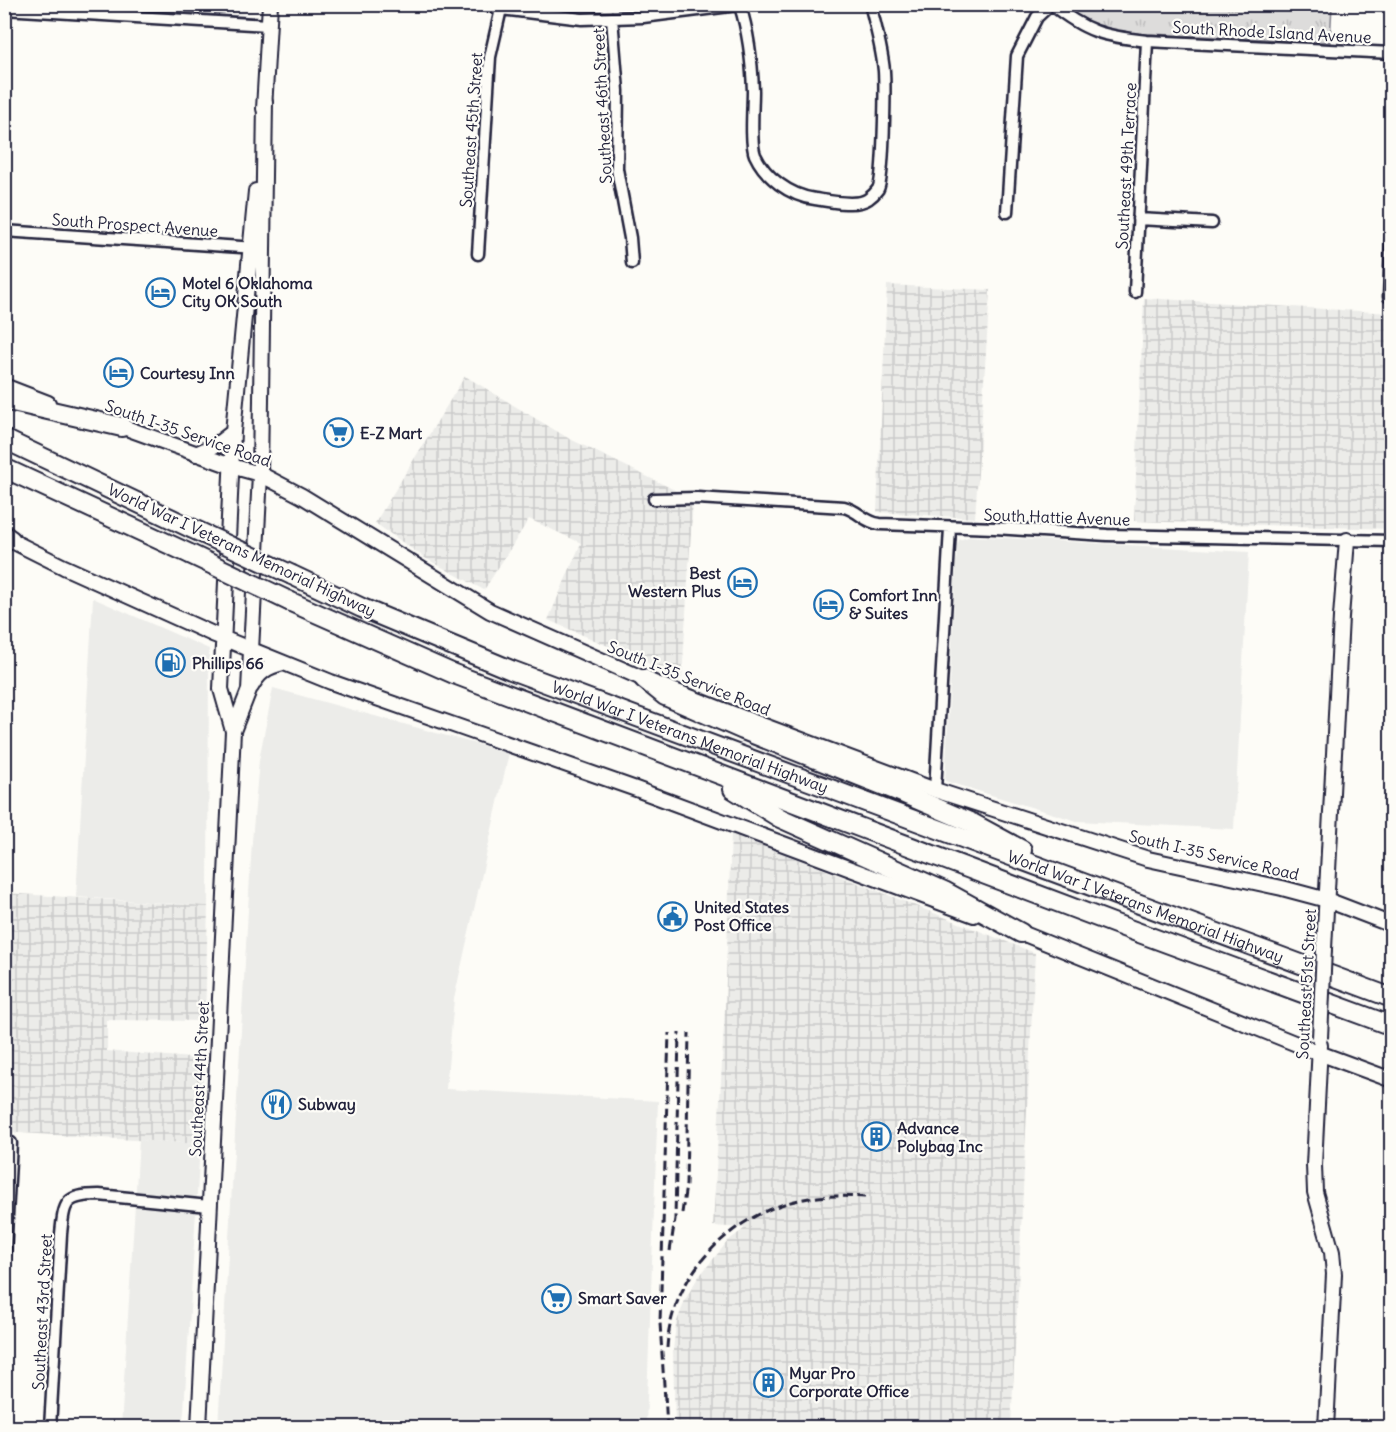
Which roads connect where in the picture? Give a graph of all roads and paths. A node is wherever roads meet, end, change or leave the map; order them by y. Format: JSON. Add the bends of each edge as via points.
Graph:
{"nodes":[{"id":1,"x":270,"y":4,"type":"edge"},
{"id":2,"x":485,"y":4,"type":"edge"},
{"id":3,"x":870,"y":4,"type":"edge"},
{"id":4,"x":1051,"y":4,"type":"edge"},
{"id":5,"x":743,"y":5,"type":"edge"},
{"id":6,"x":4,"y":9,"type":"edge"},
{"id":7,"x":501,"y":9,"type":"junction"},
{"id":8,"x":612,"y":18,"type":"junction"},
{"id":9,"x":268,"y":25,"type":"junction"},
{"id":10,"x":1147,"y":41,"type":"junction"},
{"id":11,"x":1392,"y":53,"type":"edge"},
{"id":12,"x":1007,"y":212,"type":"dead end"},
{"id":13,"x":1138,"y":219,"type":"junction"},
{"id":14,"x":1392,"y":219,"type":"edge"},
{"id":15,"x":1212,"y":222,"type":"dead end"},
{"id":16,"x":4,"y":231,"type":"edge"},
{"id":17,"x":257,"y":248,"type":"junction"},
{"id":18,"x":478,"y":254,"type":"dead end"},
{"id":19,"x":632,"y":263,"type":"dead end"},
{"id":20,"x":1135,"y":292,"type":"dead end"},
{"id":21,"x":1389,"y":297,"type":"dead end"},
{"id":22,"x":4,"y":386,"type":"edge"},
{"id":23,"x":4,"y":400,"type":"edge"},
{"id":24,"x":122,"y":427,"type":"junction"},
{"id":25,"x":233,"y":432,"type":"junction"},
{"id":26,"x":4,"y":438,"type":"edge"},
{"id":27,"x":196,"y":454,"type":"junction"},
{"id":28,"x":231,"y":466,"type":"junction"},
{"id":29,"x":4,"y":468,"type":"edge"},
{"id":30,"x":260,"y":474,"type":"junction"},
{"id":31,"x":654,"y":499,"type":"dead end"},
{"id":32,"x":950,"y":528,"type":"junction"},
{"id":33,"x":7,"y":537,"type":"edge"},
{"id":34,"x":1347,"y":540,"type":"junction"},
{"id":35,"x":1392,"y":541,"type":"edge"},
{"id":36,"x":223,"y":638,"type":"junction"},
{"id":37,"x":251,"y":650,"type":"junction"},
{"id":38,"x":283,"y":663,"type":"junction"},
{"id":39,"x":644,"y":679,"type":"junction"},
{"id":40,"x":249,"y":690,"type":"junction"},
{"id":41,"x":233,"y":731,"type":"junction"},
{"id":42,"x":699,"y":768,"type":"junction"},
{"id":43,"x":935,"y":790,"type":"junction"},
{"id":44,"x":1087,"y":885,"type":"junction"},
{"id":45,"x":1327,"y":900,"type":"junction"},
{"id":46,"x":1392,"y":925,"type":"edge"},
{"id":47,"x":1021,"y":933,"type":"junction"},
{"id":48,"x":1392,"y":998,"type":"edge"},
{"id":49,"x":1392,"y":1026,"type":"edge"},
{"id":50,"x":1319,"y":1053,"type":"junction"},
{"id":51,"x":1392,"y":1080,"type":"edge"},
{"id":52,"x":4,"y":1142,"type":"edge"},
{"id":53,"x":209,"y":1206,"type":"junction"},
{"id":54,"x":4,"y":1270,"type":"edge"},
{"id":55,"x":50,"y":1428,"type":"edge"},
{"id":56,"x":198,"y":1428,"type":"edge"},
{"id":57,"x":1326,"y":1428,"type":"edge"}],
"edges":[{"from":1,"to":9,"type":"main road","name":"Southeast 44th Street"},
{"from":2,"to":7,"type":"street"},
{"from":3,"to":5,"type":"street","via":[[884,70],[879,188],[867,200],[848,203],[806,198],[789,190],[766,172],[754,153],[752,64]]},
{"from":4,"to":10,"type":"street","name":"South Rhode Island Avenue","via":[[1075,23],[1093,31]]},
{"from":4,"to":12,"type":"street","via":[[1037,17],[1017,56]]},
{"from":5,"to":8,"type":"street","via":[[643,18]]},
{"from":6,"to":9,"type":"street"},
{"from":7,"to":8,"type":"street","via":[[582,19]]},
{"from":7,"to":18,"type":"street","name":"Southeast 45th Street","via":[[490,57]]},
{"from":8,"to":19,"type":"street","name":"Southeast 46th Street","via":[[618,91],[617,169]]},
{"from":9,"to":17,"type":"main road","name":"Southeast 44th Street"},
{"from":10,"to":11,"type":"street","name":"South Rhode Island Avenue"},
{"from":10,"to":13,"type":"street","name":"Southeast 49th Terrace"},
{"from":13,"to":15,"type":"street"},
{"from":13,"to":20,"type":"street","name":"Southeast 49th Terrace"},
{"from":14,"to":21,"type":"street"},
{"from":16,"to":17,"type":"street","name":"South Prospect Avenue"},
{"from":17,"to":25,"type":"main road","name":"Southeast 44th Street"},
{"from":17,"to":30,"type":"main road","name":"Southeast 44th Street"},
{"from":22,"to":24,"type":"main road","name":"South I-35 Service Road"},
{"from":23,"to":24,"type":"highway"},
{"from":24,"to":27,"type":"main road","name":"South I-35 Service Road"},
{"from":25,"to":27,"type":"main road"},
{"from":25,"to":28,"type":"main road","name":"Southeast 44th Street"},
{"from":26,"to":44,"type":"highway","name":"World War I Veterans Memorial Highway","bridge":true,"via":[[362,608],[511,670]]},
{"from":27,"to":28,"type":"main road","name":"South I-35 Service Road"},
{"from":28,"to":30,"type":"main road","name":"South I-35 Service Road"},
{"from":28,"to":36,"type":"main road","name":"Southeast 44th Street"},
{"from":29,"to":42,"type":"highway","name":"World War I Veterans Memorial Highway","bridge":true,"via":[[454,674]]},
{"from":30,"to":37,"type":"main road","name":"Southeast 44th Street"},
{"from":30,"to":39,"type":"main road","name":"South I-35 Service Road","via":[[490,610]]},
{"from":31,"to":32,"type":"street","name":"South Hattie Avenue","via":[[844,507],[856,511],[868,523]]},
{"from":32,"to":34,"type":"street","name":"South Hattie Avenue","via":[[1107,536]]},
{"from":32,"to":43,"type":"street"},
{"from":33,"to":36,"type":"main road","via":[[64,567]]},
{"from":34,"to":35,"type":"street","name":"South Hattie Avenue"},
{"from":34,"to":45,"type":"main road","name":"Southeast 51st Street"},
{"from":36,"to":37,"type":"main road"},
{"from":36,"to":41,"type":"main road","name":"Southeast 44th Street","via":[[221,689]]},
{"from":37,"to":38,"type":"main road"},
{"from":37,"to":40,"type":"main road","name":"Southeast 44th Street"},
{"from":38,"to":40,"type":"main road","via":[[262,670]]},
{"from":38,"to":47,"type":"main road"},
{"from":39,"to":43,"type":"main road","name":"South I-35 Service Road"},
{"from":39,"to":44,"type":"highway","via":[[665,696],[972,823]]},
{"from":40,"to":41,"type":"main road","name":"Southeast 44th Street"},
{"from":41,"to":53,"type":"main road","name":"Southeast 44th Street"},
{"from":42,"to":47,"type":"highway","via":[[780,818],[944,891]]},
{"from":42,"to":49,"type":"highway","name":"World War I Veterans Memorial Highway"},
{"from":43,"to":45,"type":"main road","name":"South I-35 Service Road","via":[[1148,859]]},
{"from":44,"to":48,"type":"highway","name":"World War I Veterans Memorial Highway"},
{"from":45,"to":46,"type":"main road","name":"South I-35 Service Road"},
{"from":45,"to":50,"type":"main road","name":"Southeast 51st Street","bridge":true},
{"from":47,"to":50,"type":"main road"},
{"from":50,"to":51,"type":"main road"},
{"from":50,"to":57,"type":"main road","name":"Southeast 51st Street","via":[[1315,1192],[1332,1252],[1334,1274]]},
{"from":52,"to":54,"type":"street","via":[[11,1143]]},
{"from":53,"to":55,"type":"street","name":"Southeast 43rd Street","via":[[99,1195],[69,1200],[60,1234]]},
{"from":53,"to":56,"type":"main road","name":"Southeast 44th Street"}]}
